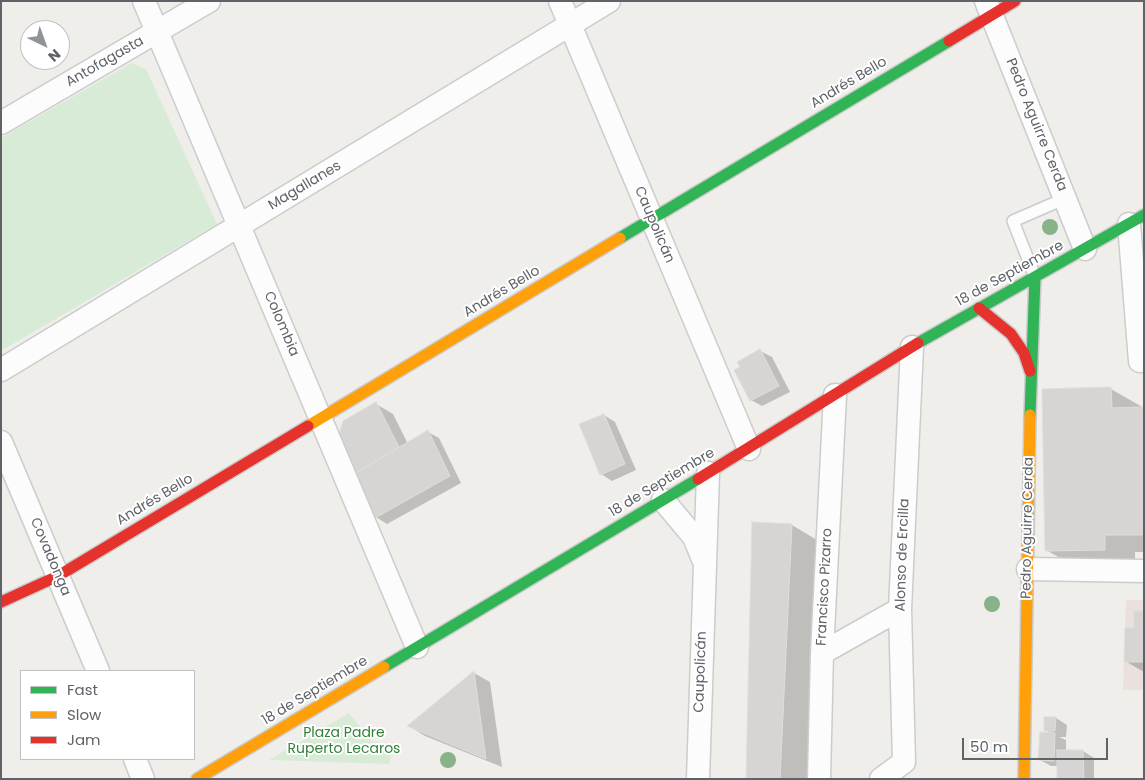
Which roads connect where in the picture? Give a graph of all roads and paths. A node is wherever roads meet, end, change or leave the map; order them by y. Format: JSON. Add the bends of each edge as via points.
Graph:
{"nodes":[{"id":1,"x":144,"y":1,"type":"edge"},
{"id":2,"x":209,"y":1,"type":"edge"},
{"id":3,"x":560,"y":1,"type":"edge"},
{"id":4,"x":609,"y":1,"type":"edge"},
{"id":5,"x":1015,"y":1,"type":"edge"},
{"id":6,"x":989,"y":9,"type":"edge"},
{"id":7,"x":570,"y":25,"type":"junction"},
{"id":8,"x":157,"y":32,"type":"junction"},
{"id":9,"x":1,"y":123,"type":"edge"},
{"id":10,"x":1066,"y":198,"type":"junction"},
{"id":11,"x":652,"y":219,"type":"junction"},
{"id":12,"x":1136,"y":220,"type":"edge"},
{"id":13,"x":239,"y":226,"type":"junction"},
{"id":14,"x":1085,"y":249,"type":"junction"},
{"id":15,"x":1035,"y":276,"type":"junction"},
{"id":16,"x":979,"y":308,"type":"junction"},
{"id":17,"x":912,"y":347,"type":"junction"},
{"id":18,"x":1140,"y":361,"type":"dead end"},
{"id":19,"x":1,"y":370,"type":"edge"},
{"id":20,"x":1031,"y":374,"type":"junction"},
{"id":21,"x":835,"y":395,"type":"junction"},
{"id":22,"x":321,"y":419,"type":"junction"},
{"id":23,"x":1,"y":442,"type":"edge"},
{"id":24,"x":749,"y":449,"type":"junction"},
{"id":25,"x":708,"y":474,"type":"junction"},
{"id":26,"x":663,"y":500,"type":"junction"},
{"id":27,"x":705,"y":565,"type":"junction"},
{"id":28,"x":1028,"y":568,"type":"junction"},
{"id":29,"x":1144,"y":571,"type":"edge"},
{"id":30,"x":58,"y":576,"type":"junction"},
{"id":31,"x":1,"y":602,"type":"edge"},
{"id":32,"x":900,"y":609,"type":"junction"},
{"id":33,"x":417,"y":647,"type":"junction"},
{"id":34,"x":822,"y":653,"type":"junction"},
{"id":35,"x":98,"y":670,"type":"edge"},
{"id":36,"x":135,"y":760,"type":"edge"},
{"id":37,"x":143,"y":779,"type":"edge"},
{"id":38,"x":198,"y":779,"type":"edge"},
{"id":39,"x":698,"y":779,"type":"edge"},
{"id":40,"x":819,"y":779,"type":"edge"},
{"id":41,"x":881,"y":779,"type":"edge"},
{"id":42,"x":1024,"y":779,"type":"edge"}],
"edges":[{"from":1,"to":8,"type":"street","name":"Colombia"},
{"from":2,"to":8,"type":"street","name":"Antofagasta"},
{"from":3,"to":7,"type":"street","name":"Caupolicán"},
{"from":4,"to":7,"type":"street","name":"Magallanes"},
{"from":5,"to":6,"type":"main road","name":"Andrés Bello"},
{"from":6,"to":10,"type":"street","name":"Pedro Aguirre Cerda"},
{"from":6,"to":11,"type":"main road","name":"Andrés Bello"},
{"from":7,"to":11,"type":"street","name":"Caupolicán"},
{"from":7,"to":13,"type":"street","name":"Magallanes"},
{"from":8,"to":9,"type":"street","name":"Antofagasta"},
{"from":8,"to":13,"type":"street","name":"Colombia"},
{"from":10,"to":14,"type":"street","name":"Pedro Aguirre Cerda"},
{"from":10,"to":15,"type":"lane","via":[[1012,221]]},
{"from":11,"to":22,"type":"main road","name":"Andrés Bello"},
{"from":11,"to":24,"type":"street","name":"Caupolicán"},
{"from":12,"to":14,"type":"main road","name":"18 de Septiembre"},
{"from":12,"to":18,"type":"street"},
{"from":13,"to":19,"type":"street","name":"Magallanes"},
{"from":13,"to":22,"type":"street","name":"Colombia"},
{"from":14,"to":15,"type":"main road","name":"18 de Septiembre"},
{"from":15,"to":16,"type":"main road","name":"18 de Septiembre"},
{"from":15,"to":20,"type":"main road","name":"Pedro Aguirre Cerda"},
{"from":16,"to":17,"type":"main road","name":"18 de Septiembre"},
{"from":16,"to":20,"type":"main road","via":[[1012,334],[1024,353]]},
{"from":17,"to":21,"type":"main road","name":"18 de Septiembre"},
{"from":17,"to":32,"type":"street","name":"Alonso de Ercilla"},
{"from":20,"to":28,"type":"main road","name":"Pedro Aguirre Cerda"},
{"from":21,"to":24,"type":"main road","name":"18 de Septiembre"},
{"from":21,"to":34,"type":"street","name":"Francisco Pizarro"},
{"from":22,"to":30,"type":"main road","name":"Andrés Bello"},
{"from":22,"to":33,"type":"street","name":"Colombia"},
{"from":23,"to":30,"type":"street","name":"Covadonga"},
{"from":24,"to":25,"type":"main road","name":"18 de Septiembre"},
{"from":25,"to":26,"type":"main road","name":"18 de Septiembre"},
{"from":25,"to":27,"type":"street","name":"Caupolicán"},
{"from":26,"to":27,"type":"street","name":"Caupolicán","via":[[694,537]]},
{"from":26,"to":33,"type":"main road","name":"18 de Septiembre"},
{"from":27,"to":39,"type":"street","name":"Caupolicán"},
{"from":28,"to":29,"type":"street"},
{"from":28,"to":42,"type":"main road","name":"Pedro Aguirre Cerda"},
{"from":30,"to":31,"type":"main road","name":"Andrés Bello"},
{"from":30,"to":35,"type":"street","name":"Covadonga"},
{"from":32,"to":34,"type":"street"},
{"from":32,"to":41,"type":"street","name":"Alonso de Ercilla","via":[[904,762]]},
{"from":33,"to":38,"type":"main road","name":"18 de Septiembre"},
{"from":34,"to":40,"type":"street","name":"Francisco Pizarro"},
{"from":36,"to":37,"type":"street"}]}
